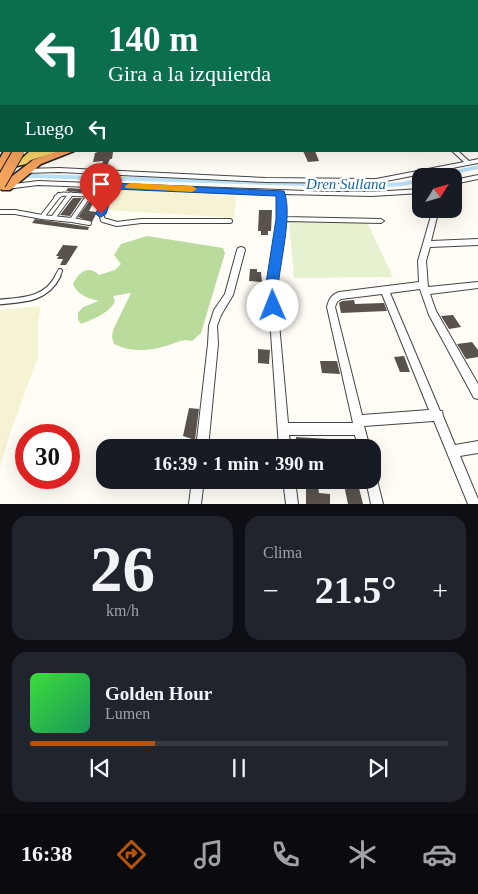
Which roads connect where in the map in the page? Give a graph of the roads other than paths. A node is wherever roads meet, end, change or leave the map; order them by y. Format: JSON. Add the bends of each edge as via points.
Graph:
{"nodes":[{"id":1,"x":9,"y":152,"type":"edge"},
{"id":2,"x":19,"y":152,"type":"edge"},
{"id":3,"x":50,"y":152,"type":"edge"},
{"id":4,"x":66,"y":152,"type":"edge"},
{"id":5,"x":457,"y":152,"type":"edge"},
{"id":6,"x":33,"y":154,"type":"edge"},
{"id":7,"x":478,"y":162,"type":"edge"},
{"id":8,"x":468,"y":164,"type":"junction"},
{"id":9,"x":0,"y":167,"type":"edge"},
{"id":10,"x":478,"y":177,"type":"edge"},
{"id":11,"x":11,"y":179,"type":"edge"},
{"id":12,"x":462,"y":180,"type":"edge"},
{"id":13,"x":110,"y":186,"type":"junction"},
{"id":14,"x":412,"y":191,"type":"edge"},
{"id":15,"x":280,"y":193,"type":"junction"},
{"id":16,"x":70,"y":194,"type":"junction"},
{"id":17,"x":0,"y":212,"type":"edge"},
{"id":18,"x":42,"y":217,"type":"junction"},
{"id":19,"x":53,"y":218,"type":"junction"},
{"id":20,"x":433,"y":218,"type":"edge"},
{"id":21,"x":282,"y":219,"type":"junction"},
{"id":22,"x":72,"y":220,"type":"junction"},
{"id":23,"x":230,"y":221,"type":"dead end"},
{"id":24,"x":381,"y":221,"type":"dead end"},
{"id":25,"x":89,"y":223,"type":"dead end"},
{"id":26,"x":478,"y":242,"type":"edge"},
{"id":27,"x":426,"y":244,"type":"junction"},
{"id":28,"x":241,"y":250,"type":"dead end"},
{"id":29,"x":60,"y":271,"type":"dead end"},
{"id":30,"x":478,"y":285,"type":"edge"},
{"id":31,"x":424,"y":288,"type":"junction"},
{"id":32,"x":385,"y":291,"type":"junction"},
{"id":33,"x":0,"y":302,"type":"edge"},
{"id":34,"x":478,"y":394,"type":"edge"},
{"id":35,"x":438,"y":415,"type":"junction"},
{"id":36,"x":359,"y":425,"type":"junction"},
{"id":37,"x":283,"y":429,"type":"junction"},
{"id":38,"x":203,"y":439,"type":"edge"},
{"id":39,"x":284,"y":439,"type":"edge"},
{"id":40,"x":362,"y":439,"type":"edge"},
{"id":41,"x":478,"y":447,"type":"edge"},
{"id":42,"x":452,"y":451,"type":"junction"},
{"id":43,"x":197,"y":489,"type":"edge"},
{"id":44,"x":290,"y":489,"type":"edge"},
{"id":45,"x":374,"y":489,"type":"edge"},
{"id":46,"x":195,"y":504,"type":"edge"},
{"id":47,"x":292,"y":504,"type":"edge"},
{"id":48,"x":377,"y":504,"type":"edge"},
{"id":49,"x":474,"y":504,"type":"edge"}],
"edges":[{"from":1,"to":9,"type":"highway"},
{"from":2,"to":11,"type":"highway","bridge":true},
{"from":3,"to":6,"type":"main road"},
{"from":4,"to":11,"type":"highway","via":[[46,158]]},
{"from":5,"to":8,"type":"street"},
{"from":6,"to":11,"type":"main road"},
{"from":7,"to":8,"type":"street"},
{"from":8,"to":11,"type":"street","via":[[376,181],[266,180],[59,170]]},
{"from":9,"to":11,"type":"main road"},
{"from":10,"to":12,"type":"street"},
{"from":11,"to":13,"type":"street"},
{"from":13,"to":15,"type":"street"},
{"from":13,"to":23,"type":"lane","via":[[101,214],[107,223]]},
{"from":14,"to":15,"type":"street","via":[[372,194]]},
{"from":15,"to":21,"type":"street"},
{"from":16,"to":18,"type":"lane","via":[[57,196]]},
{"from":16,"to":19,"type":"lane"},
{"from":16,"to":22,"type":"lane","via":[[86,195],[87,198]]},
{"from":17,"to":18,"type":"lane"},
{"from":18,"to":19,"type":"lane"},
{"from":19,"to":22,"type":"lane"},
{"from":20,"to":27,"type":"street"},
{"from":21,"to":24,"type":"street"},
{"from":21,"to":37,"type":"street","via":[[272,290]]},
{"from":22,"to":25,"type":"lane"},
{"from":26,"to":27,"type":"street"},
{"from":27,"to":31,"type":"street","via":[[422,261]]},
{"from":28,"to":38,"type":"street","via":[[229,295],[213,326]]},
{"from":29,"to":33,"type":"lane","via":[[55,284],[43,295]]},
{"from":30,"to":31,"type":"street"},
{"from":31,"to":32,"type":"street"},
{"from":31,"to":34,"type":"street","via":[[432,312]]},
{"from":32,"to":35,"type":"street"},
{"from":32,"to":36,"type":"street","via":[[339,296],[331,304]]},
{"from":35,"to":36,"type":"street"},
{"from":35,"to":42,"type":"street"},
{"from":36,"to":37,"type":"street"},
{"from":36,"to":40,"type":"street"},
{"from":37,"to":39,"type":"street"},
{"from":41,"to":42,"type":"street"},
{"from":42,"to":49,"type":"street"},
{"from":43,"to":46,"type":"street"},
{"from":44,"to":47,"type":"street"},
{"from":45,"to":48,"type":"street"}]}
